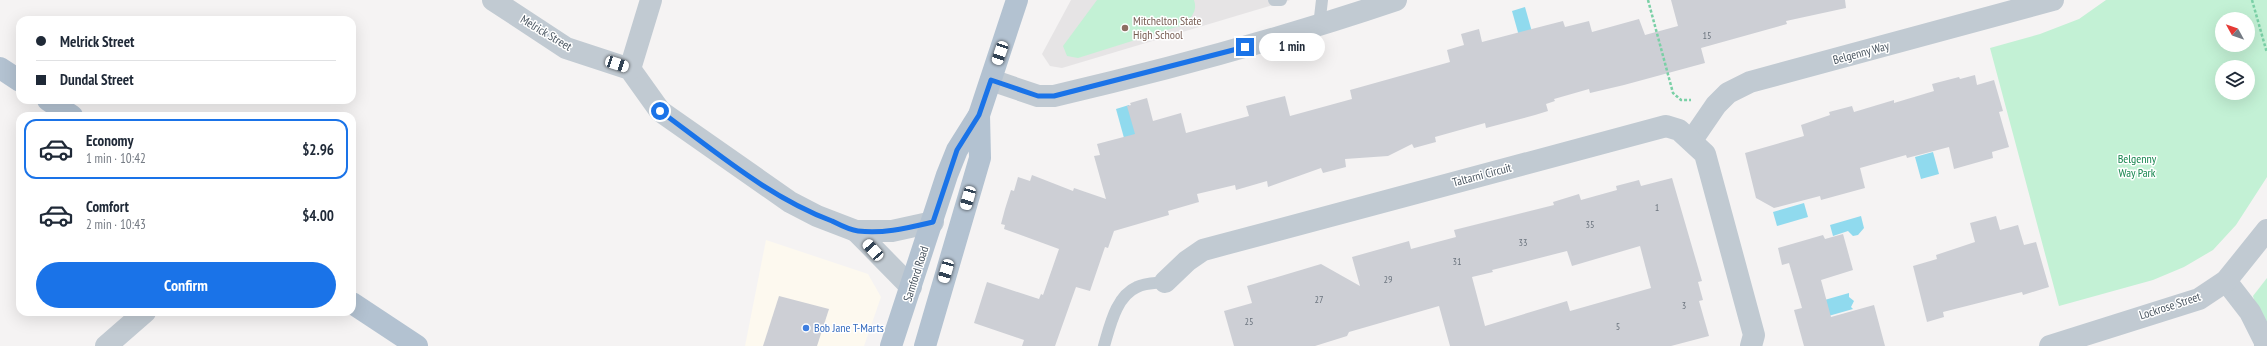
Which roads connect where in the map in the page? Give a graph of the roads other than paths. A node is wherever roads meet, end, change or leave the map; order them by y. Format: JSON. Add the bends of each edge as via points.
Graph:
{"nodes":[{"id":1,"x":493,"y":0,"type":"edge"},
{"id":2,"x":651,"y":0,"type":"edge"},
{"id":3,"x":1018,"y":0,"type":"edge"},
{"id":4,"x":1274,"y":0,"type":"edge"},
{"id":5,"x":1281,"y":0,"type":"edge"},
{"id":6,"x":1322,"y":0,"type":"edge"},
{"id":7,"x":1396,"y":0,"type":"edge"},
{"id":8,"x":2053,"y":0,"type":"edge"},
{"id":9,"x":1320,"y":26,"type":"junction"},
{"id":10,"x":0,"y":68,"type":"edge"},
{"id":11,"x":630,"y":69,"type":"junction"},
{"id":12,"x":16,"y":78,"type":"edge"},
{"id":13,"x":991,"y":80,"type":"junction"},
{"id":14,"x":54,"y":104,"type":"edge"},
{"id":15,"x":66,"y":112,"type":"edge"},
{"id":16,"x":979,"y":115,"type":"junction"},
{"id":17,"x":1692,"y":140,"type":"junction"},
{"id":18,"x":933,"y":222,"type":"junction"},
{"id":19,"x":2267,"y":230,"type":"edge"},
{"id":20,"x":856,"y":231,"type":"junction"},
{"id":21,"x":2226,"y":281,"type":"junction"},
{"id":22,"x":1165,"y":282,"type":"joint"},
{"id":23,"x":911,"y":287,"type":"junction"},
{"id":24,"x":356,"y":306,"type":"edge"},
{"id":25,"x":140,"y":316,"type":"edge"},
{"id":26,"x":106,"y":346,"type":"edge"},
{"id":27,"x":417,"y":346,"type":"edge"},
{"id":28,"x":891,"y":346,"type":"edge"},
{"id":29,"x":925,"y":346,"type":"edge"},
{"id":30,"x":1104,"y":346,"type":"edge"},
{"id":31,"x":1751,"y":346,"type":"edge"},
{"id":32,"x":2050,"y":346,"type":"edge"},
{"id":33,"x":2265,"y":346,"type":"edge"}],
"edges":[{"from":1,"to":11,"type":"street","name":"Melrick Street","via":[[566,48]]},
{"from":2,"to":11,"type":"street"},
{"from":3,"to":13,"type":"main road","name":"Samford Road"},
{"from":4,"to":5,"type":"lane"},
{"from":6,"to":9,"type":"lane"},
{"from":7,"to":9,"type":"street"},
{"from":8,"to":17,"type":"street","name":"Belgenny Way","via":[[1750,82],[1728,93]]},
{"from":9,"to":13,"type":"street","via":[[1186,64],[1054,96],[1038,96]]},
{"from":10,"to":12,"type":"main road"},
{"from":11,"to":20,"type":"street","via":[[660,111],[686,130],[790,202]]},
{"from":13,"to":16,"type":"main road","name":"Samford Road"},
{"from":14,"to":15,"type":"main road"},
{"from":16,"to":18,"type":"main road","name":"Samford Road","via":[[957,150]]},
{"from":16,"to":29,"type":"main road","name":"Samford Road","via":[[980,158]]},
{"from":17,"to":22,"type":"street","name":"Taltarni Circuit","via":[[1679,130],[1666,126],[1203,250]]},
{"from":17,"to":31,"type":"street","name":"Taltarni Circuit","via":[[1705,154],[1754,335]]},
{"from":18,"to":20,"type":"street","via":[[892,231]]},
{"from":18,"to":23,"type":"main road","name":"Samford Road"},
{"from":19,"to":21,"type":"street","name":"Lockrose Street"},
{"from":20,"to":23,"type":"street"},
{"from":21,"to":32,"type":"street","name":"Lockrose Street","via":[[2199,299]]},
{"from":21,"to":33,"type":"street","via":[[2250,312]]},
{"from":22,"to":30,"type":"lane","name":"Taltarni Circuit","via":[[1138,286],[1124,295]]},
{"from":23,"to":28,"type":"main road","name":"Samford Road"},
{"from":24,"to":27,"type":"main road"},
{"from":25,"to":26,"type":"street"}]}
